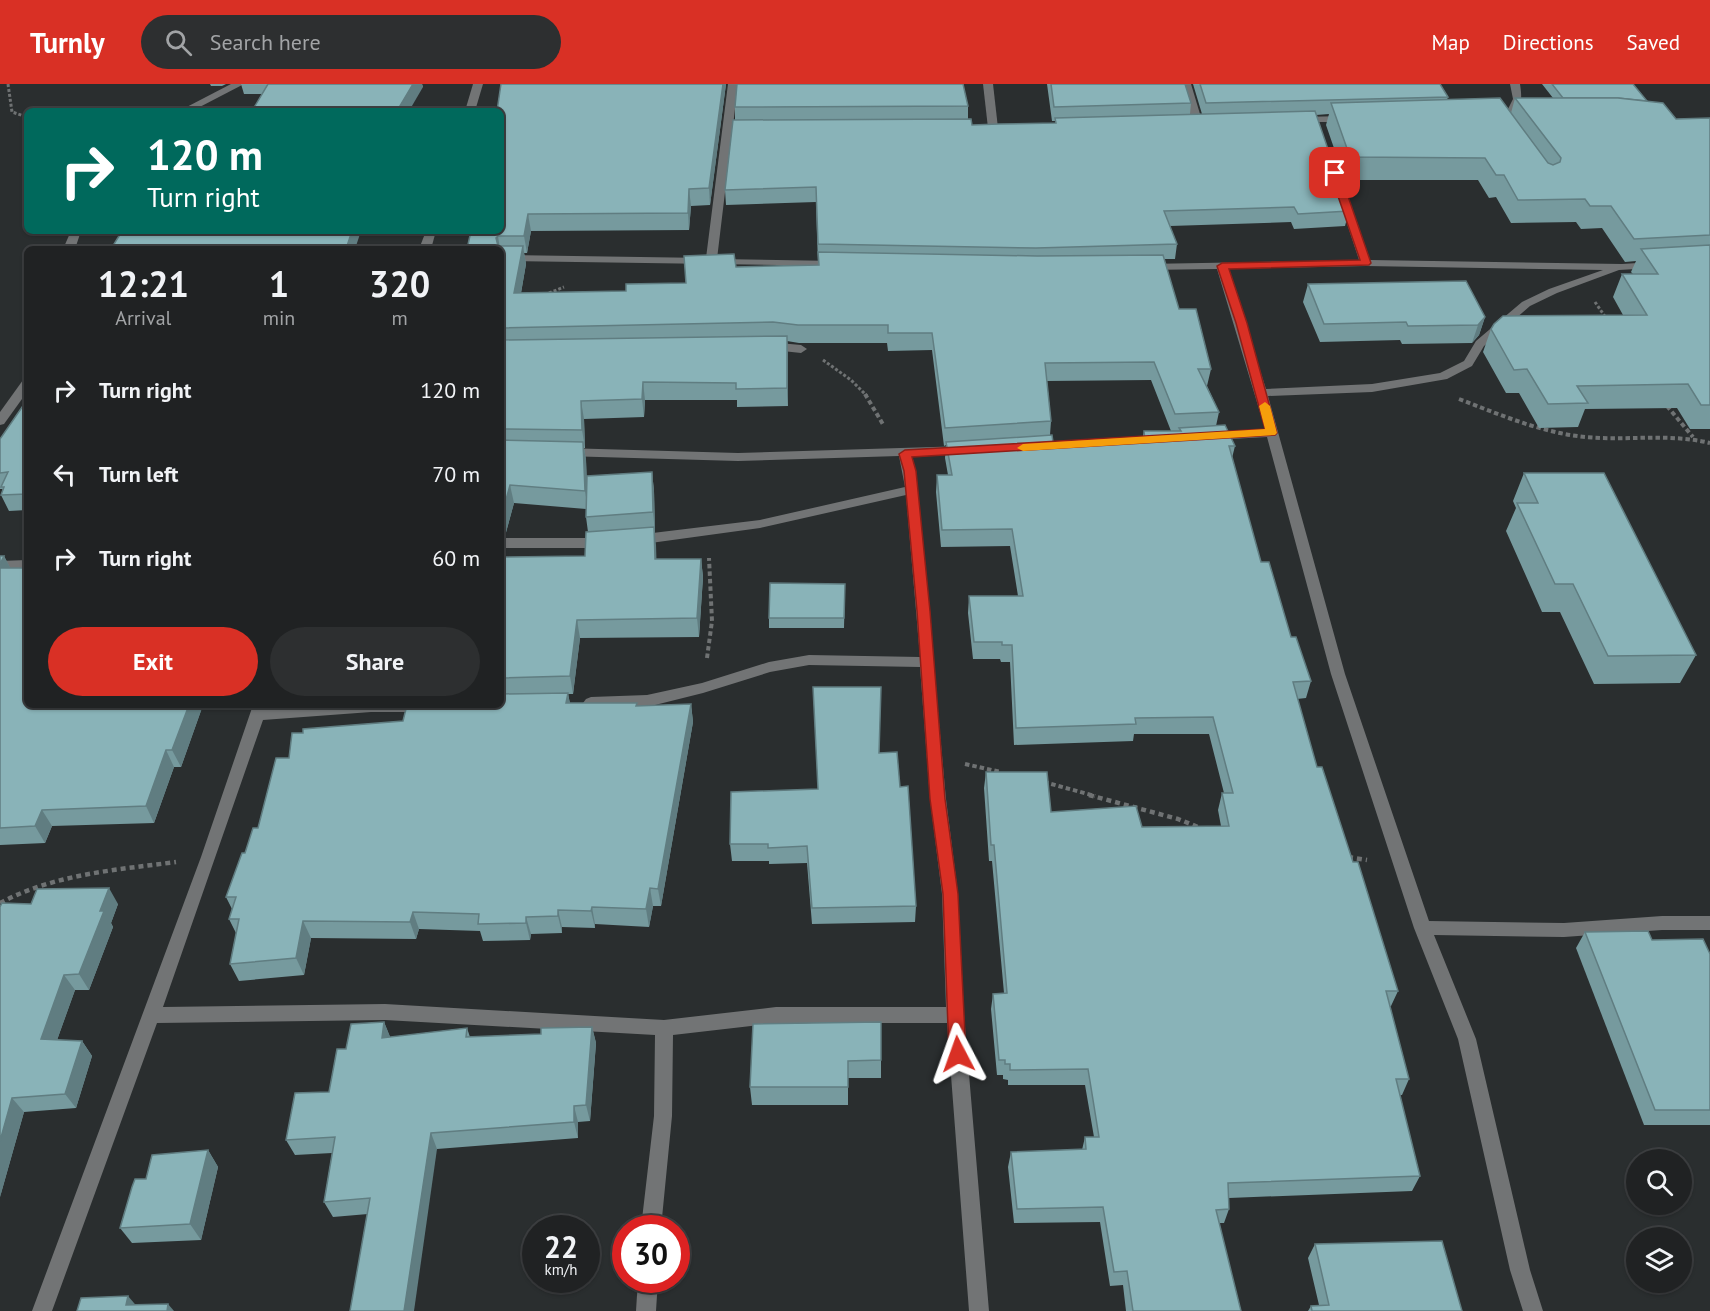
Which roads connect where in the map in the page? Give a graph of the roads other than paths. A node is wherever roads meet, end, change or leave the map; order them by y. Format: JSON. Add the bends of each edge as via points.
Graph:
{"nodes":[{"id":1,"x":239,"y":84,"type":"edge"},
{"id":2,"x":478,"y":84,"type":"edge"},
{"id":3,"x":733,"y":84,"type":"edge"},
{"id":4,"x":988,"y":84,"type":"edge"},
{"id":5,"x":1186,"y":84,"type":"edge"},
{"id":6,"x":1515,"y":84,"type":"edge"},
{"id":7,"x":190,"y":108,"type":"edge"},
{"id":8,"x":471,"y":108,"type":"edge"},
{"id":9,"x":1521,"y":115,"type":"edge"},
{"id":10,"x":1365,"y":118,"type":"edge"},
{"id":11,"x":1281,"y":121,"type":"edge"},
{"id":12,"x":1210,"y":123,"type":"edge"},
{"id":13,"x":1187,"y":124,"type":"edge"},
{"id":14,"x":1198,"y":124,"type":"junction"},
{"id":15,"x":993,"y":128,"type":"junction"},
{"id":16,"x":1004,"y":128,"type":"edge"},
{"id":17,"x":981,"y":129,"type":"edge"},
{"id":18,"x":1339,"y":184,"type":"edge"},
{"id":19,"x":504,"y":258,"type":"edge"},
{"id":20,"x":711,"y":261,"type":"junction"},
{"id":21,"x":1366,"y":263,"type":"junction"},
{"id":22,"x":850,"y":264,"type":"edge"},
{"id":23,"x":1666,"y":264,"type":"edge"},
{"id":24,"x":1222,"y":266,"type":"junction"},
{"id":25,"x":1129,"y":267,"type":"edge"},
{"id":26,"x":1622,"y":267,"type":"junction"},
{"id":27,"x":754,"y":347,"type":"edge"},
{"id":28,"x":801,"y":349,"type":"road end"},
{"id":29,"x":24,"y":387,"type":"edge"},
{"id":30,"x":1261,"y":393,"type":"junction"},
{"id":31,"x":0,"y":421,"type":"edge"},
{"id":32,"x":1271,"y":433,"type":"junction"},
{"id":33,"x":1198,"y":437,"type":"edge"},
{"id":34,"x":975,"y":450,"type":"edge"},
{"id":35,"x":547,"y":452,"type":"edge"},
{"id":36,"x":900,"y":454,"type":"junction"},
{"id":37,"x":910,"y":490,"type":"junction"},
{"id":38,"x":504,"y":543,"type":"edge"},
{"id":39,"x":24,"y":565,"type":"edge"},
{"id":40,"x":0,"y":566,"type":"edge"},
{"id":41,"x":927,"y":662,"type":"junction"},
{"id":42,"x":579,"y":704,"type":"edge"},
{"id":43,"x":315,"y":708,"type":"edge"},
{"id":44,"x":259,"y":710,"type":"edge"},
{"id":45,"x":1710,"y":923,"type":"edge"},
{"id":46,"x":1423,"y":928,"type":"junction"},
{"id":47,"x":151,"y":1014,"type":"junction"},
{"id":48,"x":955,"y":1015,"type":"junction"},
{"id":49,"x":664,"y":1028,"type":"junction"},
{"id":50,"x":652,"y":1215,"type":"edge"},
{"id":51,"x":647,"y":1293,"type":"edge"},
{"id":52,"x":42,"y":1311,"type":"edge"},
{"id":53,"x":646,"y":1311,"type":"edge"},
{"id":54,"x":980,"y":1311,"type":"edge"},
{"id":55,"x":1533,"y":1311,"type":"edge"}],
"edges":[{"from":1,"to":7,"type":"street"},
{"from":2,"to":8,"type":"street"},
{"from":3,"to":20,"type":"street","via":[[733,129]]},
{"from":4,"to":15,"type":"street"},
{"from":5,"to":14,"type":"street"},
{"from":6,"to":9,"type":"street","via":[[1518,99],[1506,119]]},
{"from":10,"to":11,"type":"street","via":[[1319,125]]},
{"from":12,"to":14,"type":"street"},
{"from":13,"to":14,"type":"street"},
{"from":15,"to":16,"type":"street"},
{"from":15,"to":17,"type":"street"},
{"from":18,"to":21,"type":"street"},
{"from":19,"to":20,"type":"street"},
{"from":20,"to":22,"type":"street"},
{"from":21,"to":24,"type":"street"},
{"from":21,"to":26,"type":"street"},
{"from":23,"to":26,"type":"street"},
{"from":24,"to":25,"type":"street"},
{"from":24,"to":30,"type":"street"},
{"from":26,"to":30,"type":"street","via":[[1526,304],[1480,344],[1468,363],[1443,376],[1372,388]]},
{"from":27,"to":28,"type":"street"},
{"from":29,"to":31,"type":"street"},
{"from":30,"to":32,"type":"street"},
{"from":32,"to":33,"type":"street"},
{"from":32,"to":46,"type":"street","via":[[1338,675]]},
{"from":34,"to":36,"type":"street"},
{"from":35,"to":36,"type":"street","via":[[738,457]]},
{"from":36,"to":37,"type":"street","via":[[910,471]]},
{"from":37,"to":38,"type":"street","via":[[760,524],[709,531],[618,542]]},
{"from":37,"to":41,"type":"street"},
{"from":39,"to":40,"type":"street"},
{"from":41,"to":42,"type":"street","via":[[809,660],[769,667],[647,701]]},
{"from":41,"to":48,"type":"street","via":[[950,894]]},
{"from":43,"to":44,"type":"street"},
{"from":44,"to":47,"type":"street"},
{"from":45,"to":46,"type":"street","via":[[1564,930]]},
{"from":46,"to":55,"type":"street","via":[[1467,1039]]},
{"from":47,"to":49,"type":"street","via":[[385,1012]]},
{"from":47,"to":52,"type":"street"},
{"from":48,"to":49,"type":"street","via":[[776,1015]]},
{"from":48,"to":54,"type":"street"},
{"from":49,"to":50,"type":"street","via":[[663,1116]]},
{"from":51,"to":53,"type":"street"}]}
